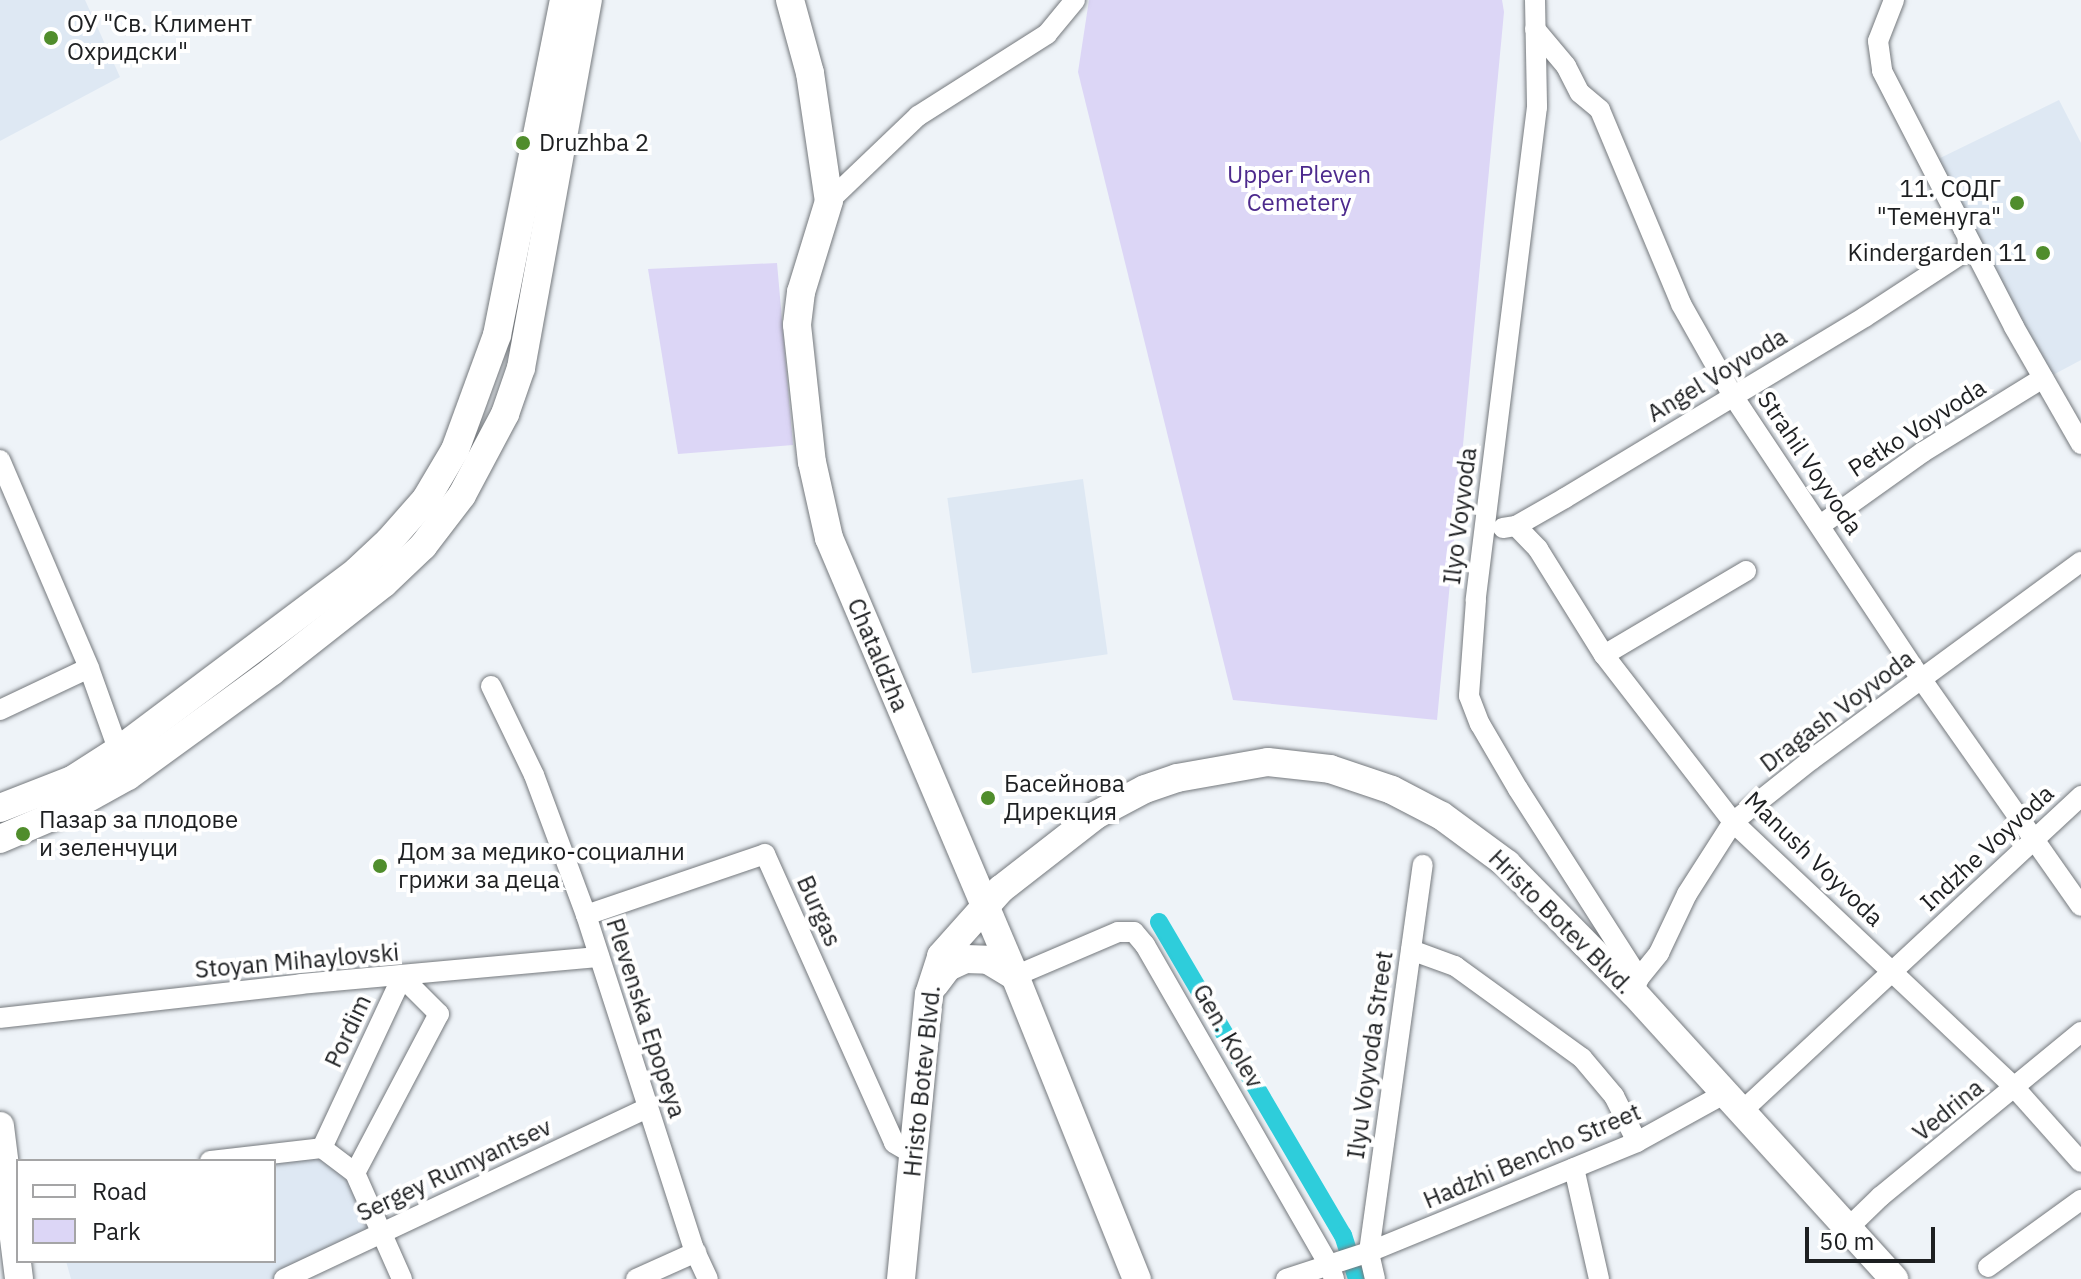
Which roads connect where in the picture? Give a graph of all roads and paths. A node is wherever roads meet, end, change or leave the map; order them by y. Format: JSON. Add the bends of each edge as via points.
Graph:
{"nodes":[{"id":1,"x":564,"y":0,"type":"edge"},
{"id":2,"x":588,"y":0,"type":"edge"},
{"id":3,"x":790,"y":0,"type":"edge"},
{"id":4,"x":1075,"y":0,"type":"edge"},
{"id":5,"x":1535,"y":0,"type":"edge"},
{"id":6,"x":1894,"y":0,"type":"edge"},
{"id":7,"x":1535,"y":29,"type":"junction"},
{"id":8,"x":829,"y":201,"type":"junction"},
{"id":9,"x":1972,"y":247,"type":"junction"},
{"id":10,"x":2043,"y":378,"type":"junction"},
{"id":11,"x":1733,"y":396,"type":"junction"},
{"id":12,"x":2081,"y":444,"type":"edge"},
{"id":13,"x":0,"y":460,"type":"edge"},
{"id":14,"x":1822,"y":524,"type":"junction"},
{"id":15,"x":1516,"y":526,"type":"junction"},
{"id":16,"x":1485,"y":537,"type":"junction"},
{"id":17,"x":2081,"y":562,"type":"edge"},
{"id":18,"x":1746,"y":571,"type":"dead end"},
{"id":19,"x":1604,"y":655,"type":"junction"},
{"id":20,"x":89,"y":668,"type":"junction"},
{"id":21,"x":1922,"y":680,"type":"junction"},
{"id":22,"x":491,"y":686,"type":"dead end"},
{"id":23,"x":0,"y":710,"type":"edge"},
{"id":24,"x":124,"y":763,"type":"junction"},
{"id":25,"x":2081,"y":796,"type":"edge"},
{"id":26,"x":0,"y":808,"type":"edge"},
{"id":27,"x":1733,"y":822,"type":"junction"},
{"id":28,"x":0,"y":839,"type":"edge"},
{"id":29,"x":2035,"y":839,"type":"junction"},
{"id":30,"x":1423,"y":865,"type":"dead end"},
{"id":31,"x":985,"y":906,"type":"junction"},
{"id":32,"x":2081,"y":906,"type":"edge"},
{"id":33,"x":586,"y":915,"type":"junction"},
{"id":34,"x":1411,"y":950,"type":"junction"},
{"id":35,"x":599,"y":957,"type":"junction"},
{"id":36,"x":1892,"y":969,"type":"junction"},
{"id":37,"x":1015,"y":976,"type":"junction"},
{"id":38,"x":402,"y":977,"type":"junction"},
{"id":39,"x":1636,"y":985,"type":"junction"},
{"id":40,"x":929,"y":994,"type":"junction"},
{"id":41,"x":0,"y":1018,"type":"edge"},
{"id":42,"x":2081,"y":1032,"type":"edge"},
{"id":43,"x":2015,"y":1088,"type":"junction"},
{"id":44,"x":1731,"y":1104,"type":"junction"},
{"id":45,"x":647,"y":1108,"type":"junction"},
{"id":46,"x":0,"y":1126,"type":"edge"},
{"id":47,"x":1637,"y":1142,"type":"junction"},
{"id":48,"x":322,"y":1148,"type":"junction"},
{"id":49,"x":913,"y":1154,"type":"junction"},
{"id":50,"x":227,"y":1159,"type":"edge"},
{"id":51,"x":2081,"y":1162,"type":"edge"},
{"id":52,"x":1574,"y":1168,"type":"junction"},
{"id":53,"x":355,"y":1173,"type":"junction"},
{"id":54,"x":6,"y":1176,"type":"edge"},
{"id":55,"x":2081,"y":1200,"type":"edge"},
{"id":56,"x":1848,"y":1228,"type":"junction"},
{"id":57,"x":381,"y":1234,"type":"junction"},
{"id":58,"x":696,"y":1252,"type":"junction"},
{"id":59,"x":16,"y":1255,"type":"edge"},
{"id":60,"x":1346,"y":1262,"type":"edge"},
{"id":61,"x":1988,"y":1267,"type":"dead end"},
{"id":62,"x":284,"y":1279,"type":"edge"},
{"id":63,"x":402,"y":1279,"type":"edge"},
{"id":64,"x":636,"y":1279,"type":"edge"},
{"id":65,"x":708,"y":1279,"type":"edge"},
{"id":66,"x":901,"y":1279,"type":"edge"},
{"id":67,"x":1137,"y":1279,"type":"edge"},
{"id":68,"x":1286,"y":1279,"type":"edge"},
{"id":69,"x":1375,"y":1279,"type":"edge"},
{"id":70,"x":1599,"y":1279,"type":"edge"},
{"id":71,"x":1894,"y":1279,"type":"edge"}],
"edges":[{"from":1,"to":24,"type":"street","via":[[500,322],[448,462],[426,499],[357,571]]},
{"from":2,"to":24,"type":"street","via":[[521,368],[484,460],[423,546],[384,583]]},
{"from":3,"to":8,"type":"street","name":"Chataldzha","via":[[810,73]]},
{"from":4,"to":8,"type":"street","via":[[1047,34],[918,116]]},
{"from":5,"to":7,"type":"street","name":"Ilyo Voyvoda"},
{"from":6,"to":9,"type":"street","via":[[1878,41],[1882,71]]},
{"from":7,"to":11,"type":"street","name":"Strahil Voyvoda","via":[[1566,66],[1580,93],[1600,110],[1681,304]]},
{"from":7,"to":16,"type":"street","name":"Ilyo Voyvoda","via":[[1537,107]]},
{"from":8,"to":31,"type":"street","name":"Chataldzha","via":[[801,292],[797,325],[812,462],[829,538]]},
{"from":9,"to":10,"type":"street"},
{"from":9,"to":11,"type":"street","name":"Angel Voyvoda"},
{"from":10,"to":12,"type":"street"},
{"from":10,"to":14,"type":"street","name":"Petko Voyvoda","via":[[1923,452]]},
{"from":11,"to":14,"type":"street","name":"Strahil Voyvoda"},
{"from":11,"to":15,"type":"street","name":"Angel Voyvoda"},
{"from":13,"to":20,"type":"street"},
{"from":14,"to":21,"type":"street","name":"Strahil Voyvoda"},
{"from":15,"to":16,"type":"street","name":"Angel Voyvoda"},
{"from":15,"to":19,"type":"street","name":"Manush Voyvoda","via":[[1538,549]]},
{"from":16,"to":39,"type":"street","name":"Ilyo Voyvoda","via":[[1469,696],[1480,724]]},
{"from":17,"to":21,"type":"street","name":"Dragash Voyvoda"},
{"from":18,"to":19,"type":"street"},
{"from":19,"to":27,"type":"street","name":"Manush Voyvoda"},
{"from":20,"to":23,"type":"street"},
{"from":20,"to":24,"type":"street"},
{"from":21,"to":27,"type":"street","name":"Dragash Voyvoda"},
{"from":21,"to":29,"type":"street","name":"Strahil Voyvoda"},
{"from":22,"to":33,"type":"street","name":"Plevenska Epopeya","via":[[534,775]]},
{"from":24,"to":26,"type":"street"},
{"from":24,"to":28,"type":"street","via":[[63,812]]},
{"from":25,"to":29,"type":"street","name":"Indzhe Voyvoda"},
{"from":27,"to":36,"type":"street","name":"Manush Voyvoda"},
{"from":27,"to":39,"type":"street","name":"Dragash Voyvoda"},
{"from":29,"to":32,"type":"street","name":"Strahil Voyvoda"},
{"from":29,"to":36,"type":"street","name":"Indzhe Voyvoda"},
{"from":30,"to":34,"type":"street","name":"Ilyu Voyvoda Street"},
{"from":31,"to":37,"type":"street","name":"Chataldzha"},
{"from":31,"to":39,"type":"street","name":"Hristo Botev Blvd.","via":[[1076,829],[1145,789],[1234,766],[1298,763],[1392,790],[1462,830],[1531,885]]},
{"from":31,"to":40,"type":"street","name":"Hristo Botev Blvd.","via":[[941,956]]},
{"from":33,"to":35,"type":"street","name":"Plevenska Epopeya"},
{"from":33,"to":49,"type":"street","name":"Burgas","via":[[765,854],[894,1143]]},
{"from":34,"to":47,"type":"street","via":[[1455,966],[1582,1058],[1614,1096]]},
{"from":34,"to":60,"type":"street","name":"Ilyu Voyvoda Street"},
{"from":35,"to":38,"type":"street","name":"Stoyan Mihaylovski"},
{"from":35,"to":45,"type":"street","name":"Plevenska Epopeya"},
{"from":36,"to":43,"type":"street","name":"Manush Voyvoda"},
{"from":36,"to":44,"type":"street","name":"Indzhe Voyvoda"},
{"from":37,"to":40,"type":"street","via":[[988,960],[965,959],[948,967]]},
{"from":37,"to":60,"type":"street","name":"Gen. Kolev","via":[[1118,932],[1134,932]]},
{"from":37,"to":67,"type":"street","name":"Chataldzha"},
{"from":38,"to":41,"type":"street","name":"Stoyan Mihaylovski"},
{"from":38,"to":48,"type":"street","name":"Pordim"},
{"from":38,"to":53,"type":"street","name":"Pordim","via":[[439,1014]]},
{"from":39,"to":44,"type":"street","name":"Hristo Botev Blvd."},
{"from":40,"to":49,"type":"street","name":"Hristo Botev Blvd."},
{"from":42,"to":43,"type":"street","name":"Vedrina"},
{"from":43,"to":51,"type":"street","name":"Manush Voyvoda"},
{"from":43,"to":56,"type":"street","name":"Vedrina"},
{"from":44,"to":47,"type":"street","name":"Hadzhi Bencho Street"},
{"from":44,"to":56,"type":"street","name":"Hristo Botev Blvd."},
{"from":45,"to":57,"type":"street","name":"Sergey Rumyantsev"},
{"from":45,"to":58,"type":"street","name":"Plevenska Epopeya"},
{"from":46,"to":54,"type":"street"},
{"from":47,"to":52,"type":"street","name":"Hadzhi Bencho Street"},
{"from":48,"to":50,"type":"street"},
{"from":48,"to":53,"type":"street"},
{"from":49,"to":66,"type":"street","name":"Hristo Botev Blvd."},
{"from":52,"to":60,"type":"street","name":"Hadzhi Bencho Street"},
{"from":52,"to":70,"type":"street"},
{"from":53,"to":57,"type":"street"},
{"from":54,"to":59,"type":"street"},
{"from":55,"to":61,"type":"street"},
{"from":56,"to":71,"type":"street","name":"Hristo Botev Blvd."},
{"from":57,"to":62,"type":"street","name":"Sergey Rumyantsev"},
{"from":57,"to":63,"type":"street"},
{"from":58,"to":64,"type":"street"},
{"from":58,"to":65,"type":"street","name":"Plevenska Epopeya"},
{"from":60,"to":68,"type":"street","name":"Hadzhi Bencho Street"},
{"from":60,"to":69,"type":"street","name":"Gen. Kolev"}]}
